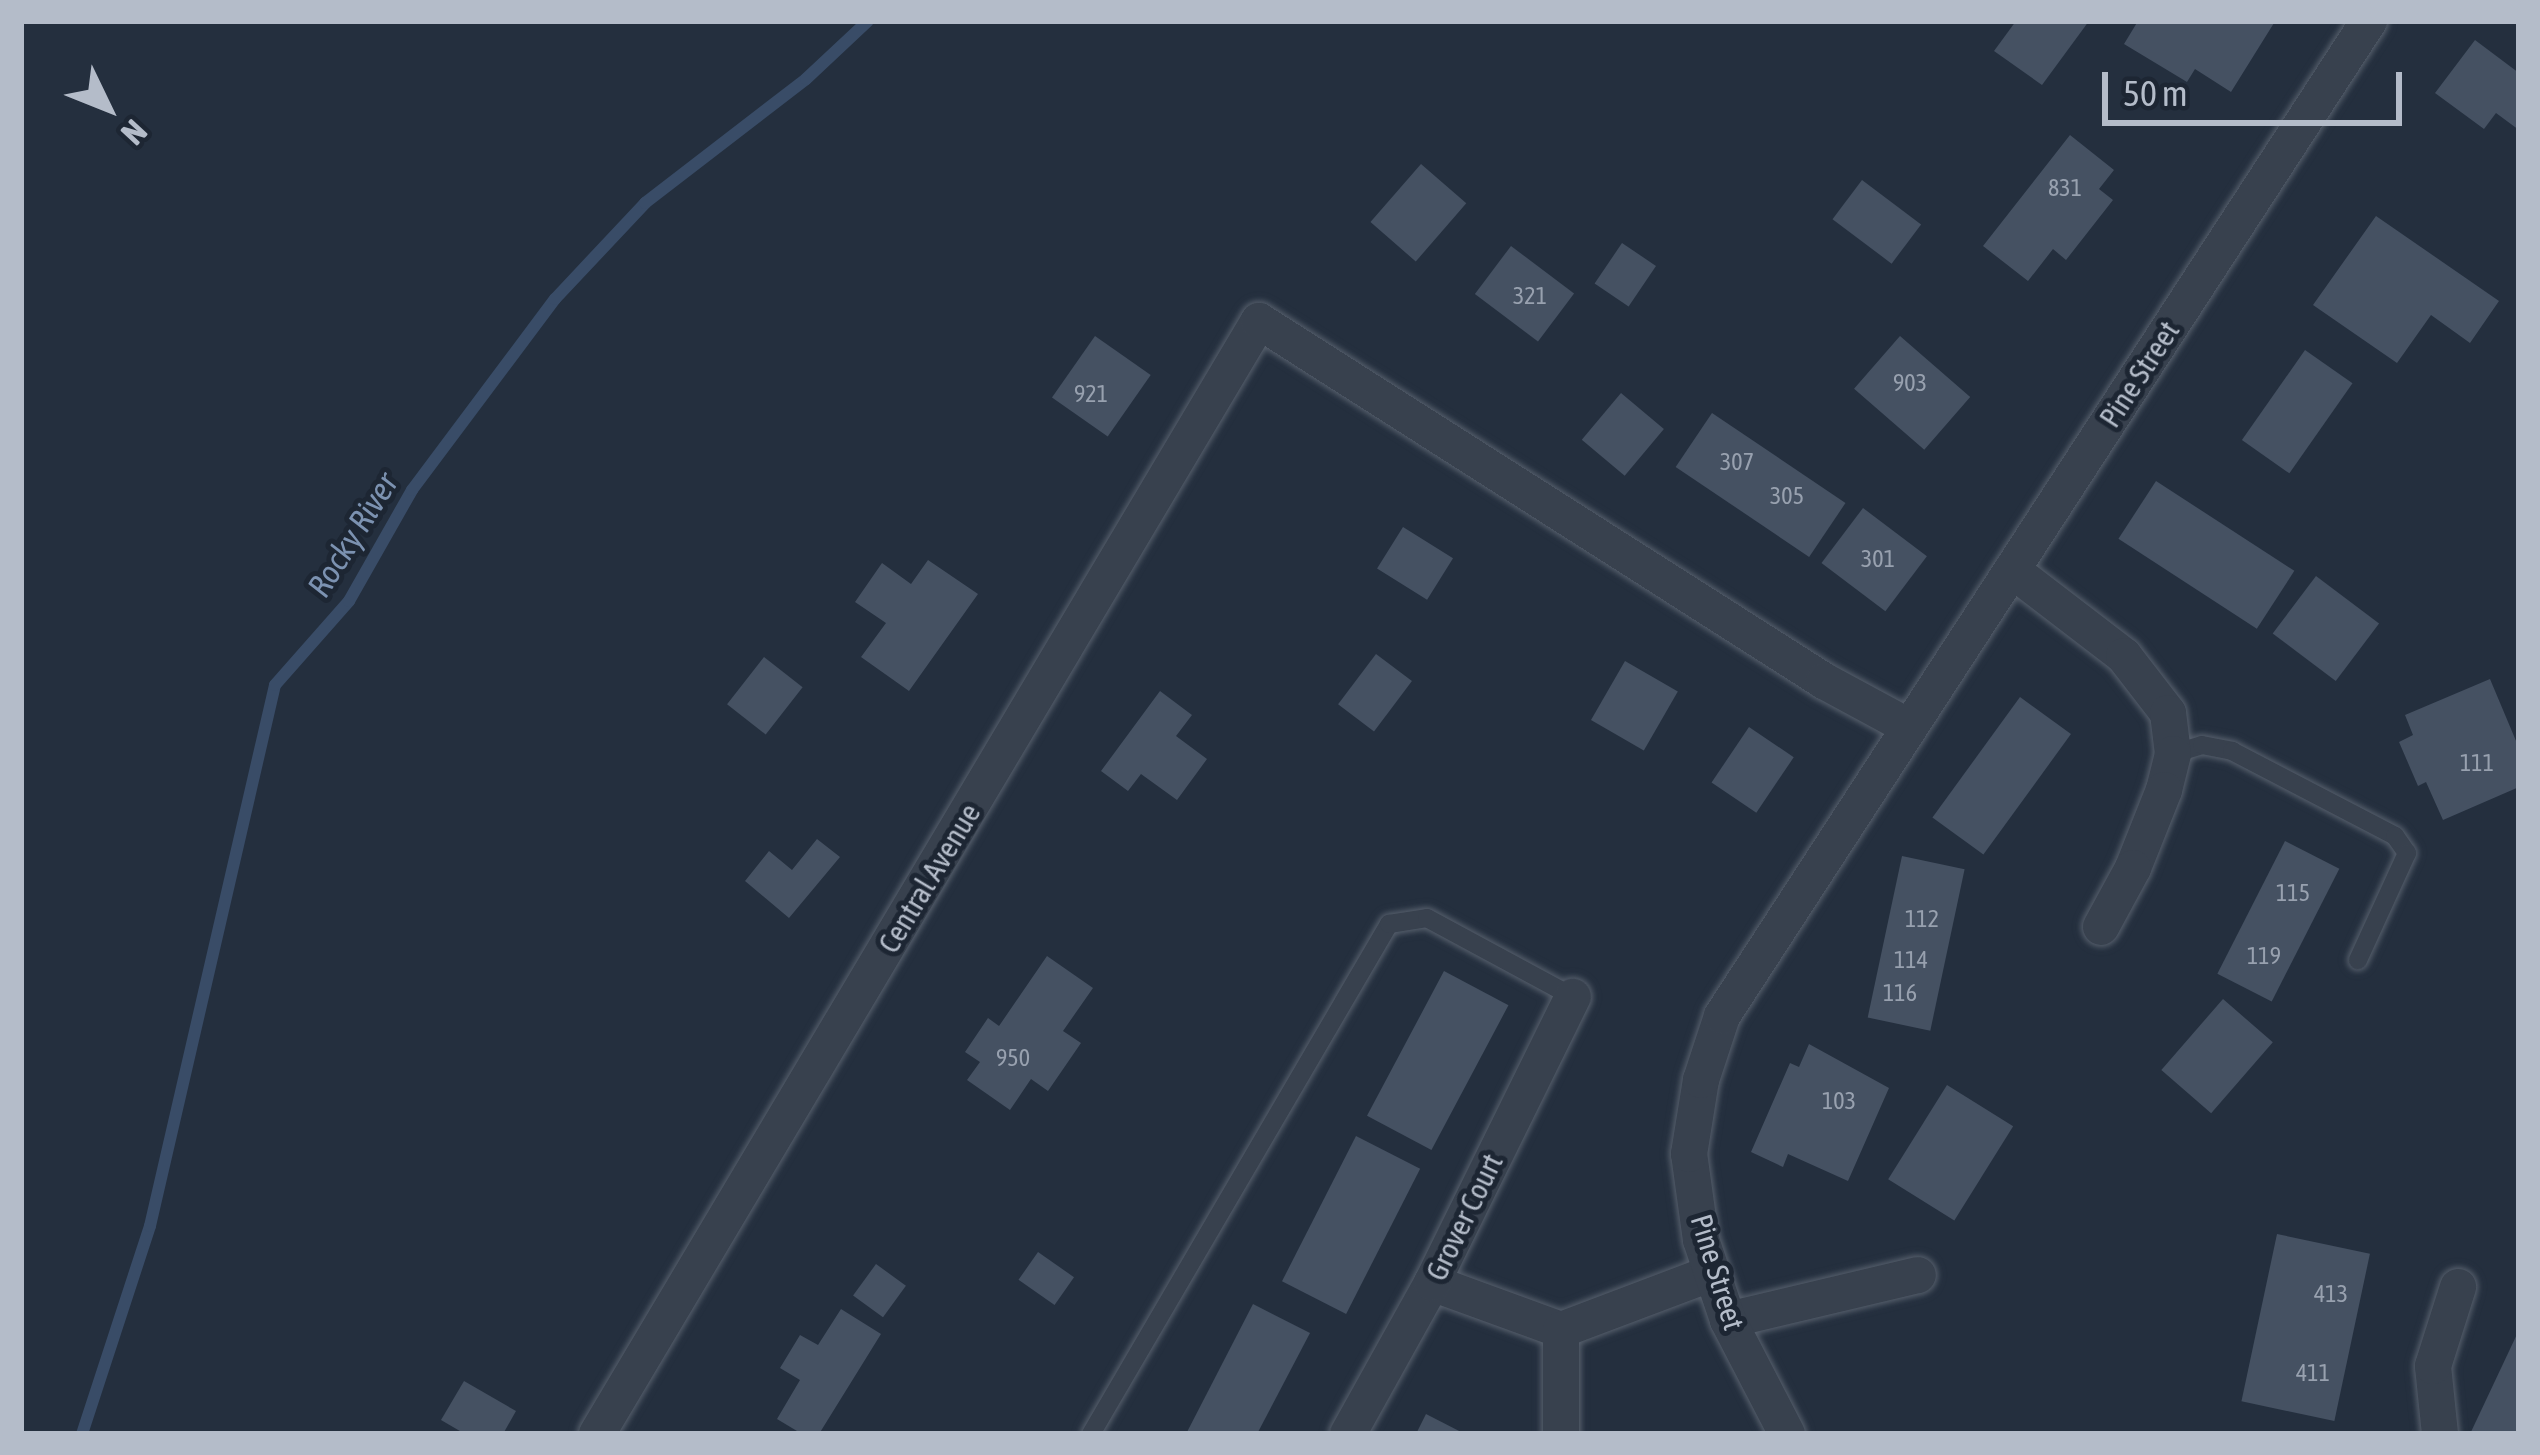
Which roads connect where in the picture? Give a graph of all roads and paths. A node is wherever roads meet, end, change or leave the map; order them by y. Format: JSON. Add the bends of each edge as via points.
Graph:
{"nodes":[{"id":1,"x":2369,"y":21,"type":"edge"},
{"id":2,"x":2012,"y":570,"type":"junction"},
{"id":3,"x":1909,"y":728,"type":"junction"},
{"id":4,"x":2173,"y":754,"type":"junction"},
{"id":5,"x":2101,"y":928,"type":"dead end"},
{"id":6,"x":2358,"y":960,"type":"dead end"},
{"id":7,"x":1573,"y":997,"type":"joint"},
{"id":8,"x":1712,"y":1273,"type":"junction"},
{"id":9,"x":1918,"y":1275,"type":"dead end"},
{"id":10,"x":1432,"y":1283,"type":"junction"},
{"id":11,"x":2458,"y":1287,"type":"dead end"},
{"id":12,"x":1728,"y":1320,"type":"junction"},
{"id":13,"x":1561,"y":1330,"type":"junction"},
{"id":14,"x":597,"y":1434,"type":"edge"},
{"id":15,"x":1091,"y":1434,"type":"edge"},
{"id":16,"x":1348,"y":1434,"type":"edge"},
{"id":17,"x":1562,"y":1434,"type":"edge"},
{"id":18,"x":1786,"y":1434,"type":"edge"},
{"id":19,"x":2440,"y":1434,"type":"edge"}],
"edges":[{"from":1,"to":2,"type":"street","name":"Pine Street"},
{"from":2,"to":3,"type":"street","name":"Pine Street"},
{"from":2,"to":4,"type":"street","via":[[2150,685],[2168,713]]},
{"from":3,"to":8,"type":"street","name":"Pine Street","via":[[1721,1016],[1689,1154]]},
{"from":3,"to":14,"type":"street","name":"Central Avenue","via":[[1259,321]]},
{"from":4,"to":5,"type":"street","via":[[2133,868]]},
{"from":4,"to":6,"type":"lane","via":[[2202,746],[2232,751],[2395,836],[2407,854]]},
{"from":7,"to":10,"type":"street","name":"Grover Court"},
{"from":7,"to":15,"type":"lane","via":[[1427,918],[1389,925]]},
{"from":8,"to":12,"type":"street","name":"Pine Street"},
{"from":8,"to":13,"type":"street"},
{"from":9,"to":12,"type":"street"},
{"from":10,"to":13,"type":"street"},
{"from":10,"to":16,"type":"street","name":"Grover Court"},
{"from":11,"to":19,"type":"street","via":[[2433,1366]]},
{"from":12,"to":18,"type":"street","name":"Pine Street"},
{"from":13,"to":17,"type":"street"}]}
